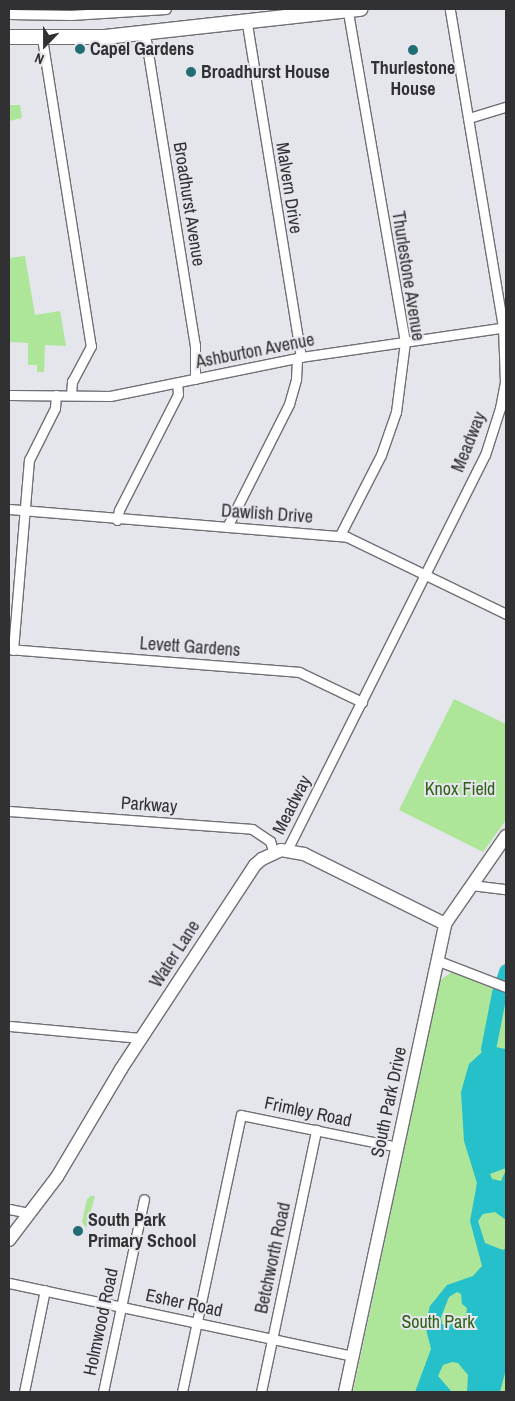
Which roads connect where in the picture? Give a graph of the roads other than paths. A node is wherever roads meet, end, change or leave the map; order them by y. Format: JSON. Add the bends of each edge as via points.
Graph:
{"nodes":[{"id":1,"x":166,"y":9,"type":"edge"},
{"id":2,"x":450,"y":9,"type":"edge"},
{"id":3,"x":354,"y":10,"type":"edge"},
{"id":4,"x":9,"y":14,"type":"edge"},
{"id":5,"x":273,"y":14,"type":"edge"},
{"id":6,"x":247,"y":24,"type":"junction"},
{"id":7,"x":145,"y":34,"type":"junction"},
{"id":8,"x":9,"y":37,"type":"edge"},
{"id":9,"x":42,"y":38,"type":"junction"},
{"id":10,"x":506,"y":107,"type":"edge"},
{"id":11,"x":469,"y":118,"type":"junction"},
{"id":12,"x":505,"y":327,"type":"edge"},
{"id":13,"x":405,"y":342,"type":"junction"},
{"id":14,"x":299,"y":358,"type":"junction"},
{"id":15,"x":195,"y":379,"type":"junction"},
{"id":16,"x":177,"y":383,"type":"junction"},
{"id":17,"x":9,"y":395,"type":"edge"},
{"id":18,"x":56,"y":395,"type":"junction"},
{"id":19,"x":71,"y":396,"type":"junction"},
{"id":20,"x":9,"y":509,"type":"edge"},
{"id":21,"x":24,"y":510,"type":"junction"},
{"id":22,"x":117,"y":520,"type":"junction"},
{"id":23,"x":227,"y":527,"type":"junction"},
{"id":24,"x":340,"y":535,"type":"junction"},
{"id":25,"x":425,"y":574,"type":"junction"},
{"id":26,"x":506,"y":614,"type":"edge"},
{"id":27,"x":11,"y":650,"type":"edge"},
{"id":28,"x":362,"y":702,"type":"junction"},
{"id":29,"x":9,"y":811,"type":"edge"},
{"id":30,"x":506,"y":836,"type":"edge"},
{"id":31,"x":287,"y":850,"type":"junction"},
{"id":32,"x":274,"y":853,"type":"junction"},
{"id":33,"x":471,"y":885,"type":"junction"},
{"id":34,"x":506,"y":889,"type":"edge"},
{"id":35,"x":445,"y":924,"type":"junction"},
{"id":36,"x":436,"y":960,"type":"junction"},
{"id":37,"x":503,"y":985,"type":"edge"},
{"id":38,"x":9,"y":1026,"type":"edge"},
{"id":39,"x":141,"y":1038,"type":"junction"},
{"id":40,"x":316,"y":1130,"type":"junction"},
{"id":41,"x":398,"y":1147,"type":"junction"},
{"id":42,"x":144,"y":1199,"type":"dead end"},
{"id":43,"x":9,"y":1209,"type":"edge"},
{"id":44,"x":29,"y":1214,"type":"junction"},
{"id":45,"x":9,"y":1240,"type":"edge"},
{"id":46,"x":9,"y":1283,"type":"edge"},
{"id":47,"x":46,"y":1290,"type":"junction"},
{"id":48,"x":121,"y":1306,"type":"junction"},
{"id":49,"x":197,"y":1322,"type":"junction"},
{"id":50,"x":273,"y":1339,"type":"junction"},
{"id":51,"x":352,"y":1356,"type":"junction"},
{"id":52,"x":24,"y":1392,"type":"edge"},
{"id":53,"x":103,"y":1392,"type":"edge"},
{"id":54,"x":182,"y":1392,"type":"edge"},
{"id":55,"x":261,"y":1392,"type":"edge"},
{"id":56,"x":345,"y":1392,"type":"edge"}],
"edges":[{"from":1,"to":4,"type":"street"},
{"from":2,"to":11,"type":"street","name":"Meadway"},
{"from":3,"to":5,"type":"main road"},
{"from":3,"to":13,"type":"street","name":"Thurlestone Avenue"},
{"from":5,"to":6,"type":"main road"},
{"from":6,"to":7,"type":"main road"},
{"from":6,"to":14,"type":"street","name":"Malvern Drive"},
{"from":7,"to":9,"type":"main road"},
{"from":7,"to":15,"type":"street","name":"Broadhurst Avenue","via":[[195,344]]},
{"from":8,"to":9,"type":"main road"},
{"from":9,"to":19,"type":"street","via":[[91,346],[72,381]]},
{"from":10,"to":11,"type":"street"},
{"from":11,"to":12,"type":"street","name":"Meadway"},
{"from":12,"to":13,"type":"street","name":"Ashburton Avenue"},
{"from":12,"to":25,"type":"street","name":"Meadway","via":[[505,383],[495,428],[485,456]]},
{"from":13,"to":14,"type":"street","name":"Ashburton Avenue"},
{"from":13,"to":24,"type":"street","name":"Thurlestone Avenue","via":[[396,412],[381,455]]},
{"from":14,"to":15,"type":"street","name":"Ashburton Avenue"},
{"from":14,"to":23,"type":"street","name":"Malvern Drive","via":[[289,404]]},
{"from":15,"to":16,"type":"street","name":"Ashburton Avenue"},
{"from":16,"to":19,"type":"street","name":"Ashburton Avenue","via":[[110,396]]},
{"from":16,"to":22,"type":"street","via":[[178,394],[119,510]]},
{"from":17,"to":18,"type":"street","name":"Ashburton Avenue"},
{"from":18,"to":19,"type":"street","name":"Ashburton Avenue"},
{"from":18,"to":21,"type":"street","via":[[55,408],[29,460]]},
{"from":20,"to":21,"type":"street","name":"Dawlish Drive"},
{"from":21,"to":22,"type":"street","name":"Dawlish Drive"},
{"from":21,"to":27,"type":"street"},
{"from":22,"to":23,"type":"street","name":"Dawlish Drive"},
{"from":23,"to":24,"type":"street","name":"Dawlish Drive"},
{"from":24,"to":25,"type":"street","name":"Dawlish Drive"},
{"from":25,"to":26,"type":"street","name":"Dawlish Drive"},
{"from":25,"to":28,"type":"street","name":"Meadway"},
{"from":27,"to":28,"type":"street","name":"Levett Gardens","via":[[299,672]]},
{"from":28,"to":31,"type":"street","name":"Meadway"},
{"from":29,"to":32,"type":"street","name":"Parkway","via":[[252,829],[270,841]]},
{"from":30,"to":33,"type":"street","name":"South Park Drive"},
{"from":31,"to":32,"type":"street","name":"Water Lane"},
{"from":31,"to":35,"type":"street","via":[[304,854]]},
{"from":32,"to":39,"type":"street","name":"Water Lane","via":[[255,865]]},
{"from":33,"to":34,"type":"street"},
{"from":33,"to":35,"type":"street","name":"South Park Drive"},
{"from":35,"to":36,"type":"street","name":"South Park Drive"},
{"from":36,"to":37,"type":"street"},
{"from":36,"to":41,"type":"street","name":"South Park Drive"},
{"from":38,"to":39,"type":"street"},
{"from":39,"to":44,"type":"street","name":"Water Lane","via":[[57,1176]]},
{"from":40,"to":41,"type":"street","name":"Frimley Road"},
{"from":40,"to":49,"type":"street","name":"Frimley Road","via":[[241,1115]]},
{"from":40,"to":50,"type":"street","name":"Betchworth Road"},
{"from":41,"to":51,"type":"street","name":"South Park Drive"},
{"from":42,"to":48,"type":"street","name":"Holmwood Road"},
{"from":43,"to":44,"type":"street"},
{"from":44,"to":45,"type":"street","name":"Water Lane"},
{"from":46,"to":47,"type":"street","name":"Esher Road"},
{"from":47,"to":48,"type":"street","name":"Esher Road"},
{"from":47,"to":52,"type":"street"},
{"from":48,"to":49,"type":"street","name":"Esher Road"},
{"from":48,"to":53,"type":"street","name":"Holmwood Road"},
{"from":49,"to":50,"type":"street","name":"Esher Road"},
{"from":49,"to":54,"type":"street"},
{"from":50,"to":51,"type":"street","name":"Esher Road"},
{"from":50,"to":55,"type":"street","name":"Betchworth Road"},
{"from":51,"to":56,"type":"street","name":"South Park Drive"}]}
